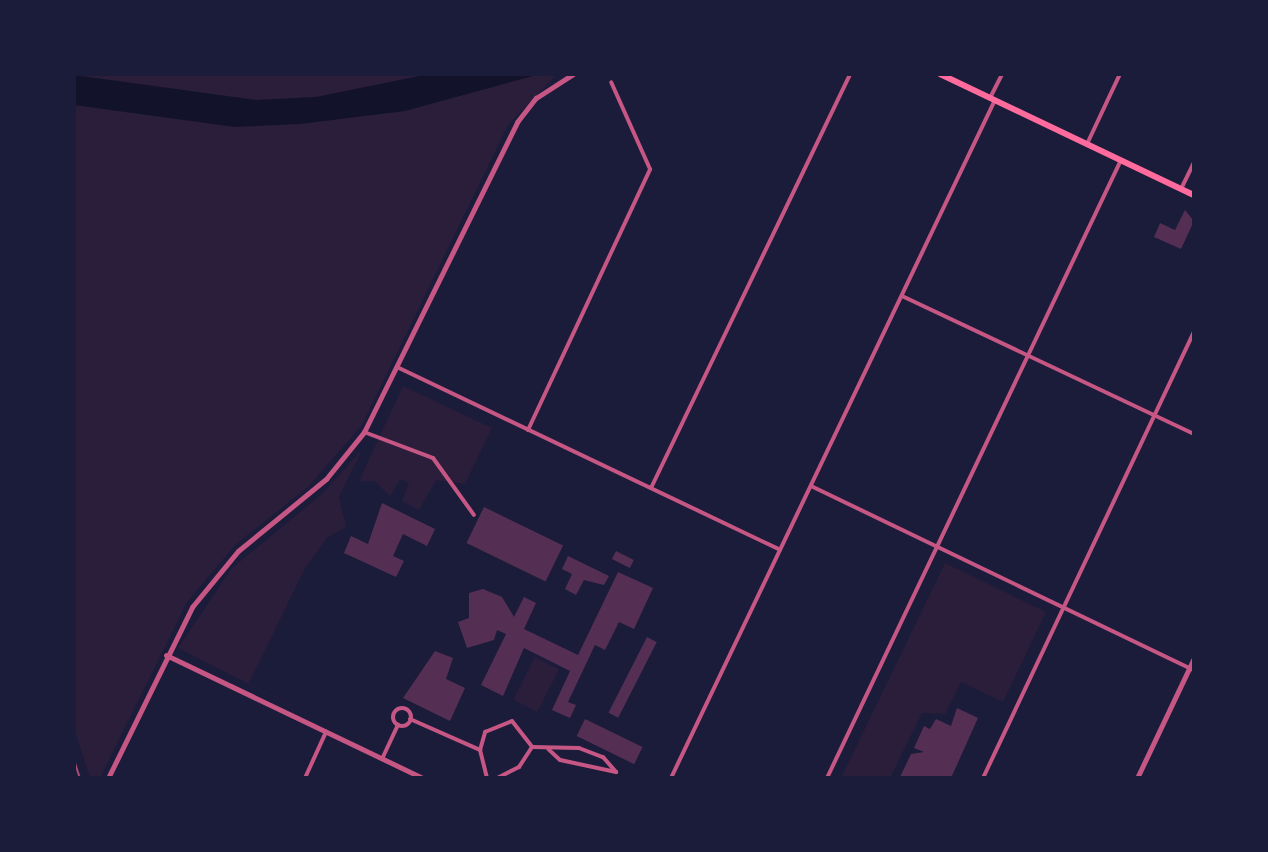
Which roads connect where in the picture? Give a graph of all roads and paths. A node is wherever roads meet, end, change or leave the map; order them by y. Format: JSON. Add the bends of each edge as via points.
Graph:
{"nodes":[{"id":1,"x":573,"y":74,"type":"edge"},
{"id":2,"x":850,"y":74,"type":"edge"},
{"id":3,"x":940,"y":74,"type":"edge"},
{"id":4,"x":1002,"y":74,"type":"edge"},
{"id":5,"x":1120,"y":74,"type":"edge"},
{"id":6,"x":611,"y":82,"type":"dead end"},
{"id":7,"x":992,"y":99,"type":"junction"},
{"id":8,"x":1087,"y":144,"type":"junction"},
{"id":9,"x":1121,"y":160,"type":"junction"},
{"id":10,"x":1194,"y":162,"type":"edge"},
{"id":11,"x":1181,"y":189,"type":"junction"},
{"id":12,"x":1194,"y":195,"type":"edge"},
{"id":13,"x":902,"y":296,"type":"junction"},
{"id":14,"x":1194,"y":332,"type":"edge"},
{"id":15,"x":1028,"y":355,"type":"junction"},
{"id":16,"x":399,"y":368,"type":"junction"},
{"id":17,"x":1154,"y":415,"type":"junction"},
{"id":18,"x":528,"y":430,"type":"junction"},
{"id":19,"x":364,"y":432,"type":"junction"},
{"id":20,"x":1194,"y":434,"type":"edge"},
{"id":21,"x":811,"y":486,"type":"junction"},
{"id":22,"x":651,"y":488,"type":"junction"},
{"id":23,"x":474,"y":515,"type":"dead end"},
{"id":24,"x":937,"y":547,"type":"junction"},
{"id":25,"x":780,"y":550,"type":"junction"},
{"id":26,"x":1064,"y":606,"type":"junction"},
{"id":27,"x":166,"y":655,"type":"junction"},
{"id":28,"x":1194,"y":658,"type":"edge"},
{"id":29,"x":1192,"y":669,"type":"edge"},
{"id":30,"x":410,"y":719,"type":"junction"},
{"id":31,"x":398,"y":725,"type":"junction"},
{"id":32,"x":326,"y":732,"type":"junction"},
{"id":33,"x":532,"y":747,"type":"junction"},
{"id":34,"x":548,"y":749,"type":"junction"},
{"id":35,"x":480,"y":750,"type":"junction"},
{"id":36,"x":382,"y":759,"type":"junction"},
{"id":37,"x":108,"y":778,"type":"edge"},
{"id":38,"x":305,"y":778,"type":"edge"},
{"id":39,"x":423,"y":778,"type":"edge"},
{"id":40,"x":487,"y":778,"type":"edge"},
{"id":41,"x":497,"y":778,"type":"edge"},
{"id":42,"x":671,"y":778,"type":"edge"},
{"id":43,"x":827,"y":778,"type":"edge"},
{"id":44,"x":983,"y":778,"type":"edge"},
{"id":45,"x":1137,"y":778,"type":"edge"}],
"edges":[{"from":1,"to":16,"type":"street","via":[[536,98],[517,122]]},
{"from":2,"to":22,"type":"street"},
{"from":3,"to":7,"type":"main road"},
{"from":4,"to":7,"type":"street"},
{"from":5,"to":8,"type":"street"},
{"from":6,"to":18,"type":"street","via":[[650,169]]},
{"from":7,"to":8,"type":"main road"},
{"from":7,"to":13,"type":"street"},
{"from":8,"to":9,"type":"main road"},
{"from":9,"to":11,"type":"main road"},
{"from":9,"to":15,"type":"street"},
{"from":10,"to":11,"type":"street"},
{"from":11,"to":12,"type":"main road"},
{"from":13,"to":15,"type":"street"},
{"from":13,"to":21,"type":"street"},
{"from":14,"to":17,"type":"street"},
{"from":15,"to":17,"type":"street"},
{"from":15,"to":24,"type":"street"},
{"from":16,"to":18,"type":"street"},
{"from":16,"to":19,"type":"street"},
{"from":17,"to":20,"type":"street"},
{"from":17,"to":26,"type":"street"},
{"from":18,"to":22,"type":"street"},
{"from":19,"to":23,"type":"street","via":[[433,458]]},
{"from":19,"to":27,"type":"street","via":[[326,479],[212,579]]},
{"from":21,"to":24,"type":"street"},
{"from":21,"to":25,"type":"street"},
{"from":22,"to":25,"type":"street"},
{"from":24,"to":26,"type":"street"},
{"from":24,"to":43,"type":"street"},
{"from":25,"to":42,"type":"street"},
{"from":26,"to":29,"type":"street"},
{"from":26,"to":44,"type":"street"},
{"from":27,"to":32,"type":"street"},
{"from":27,"to":37,"type":"street"},
{"from":28,"to":29,"type":"street"},
{"from":29,"to":45,"type":"street"},
{"from":30,"to":31,"type":"street"},
{"from":30,"to":31,"type":"street","via":[[398,710]]},
{"from":30,"to":35,"type":"street"},
{"from":31,"to":36,"type":"street"},
{"from":32,"to":36,"type":"street"},
{"from":32,"to":38,"type":"street"},
{"from":33,"to":34,"type":"street"},
{"from":33,"to":35,"type":"street","via":[[522,726],[503,719],[485,732]]},
{"from":33,"to":41,"type":"street","via":[[519,767]]},
{"from":34,"to":34,"type":"street","via":[[560,760],[616,772],[588,751]]},
{"from":35,"to":40,"type":"street"},
{"from":36,"to":39,"type":"street"}]}
